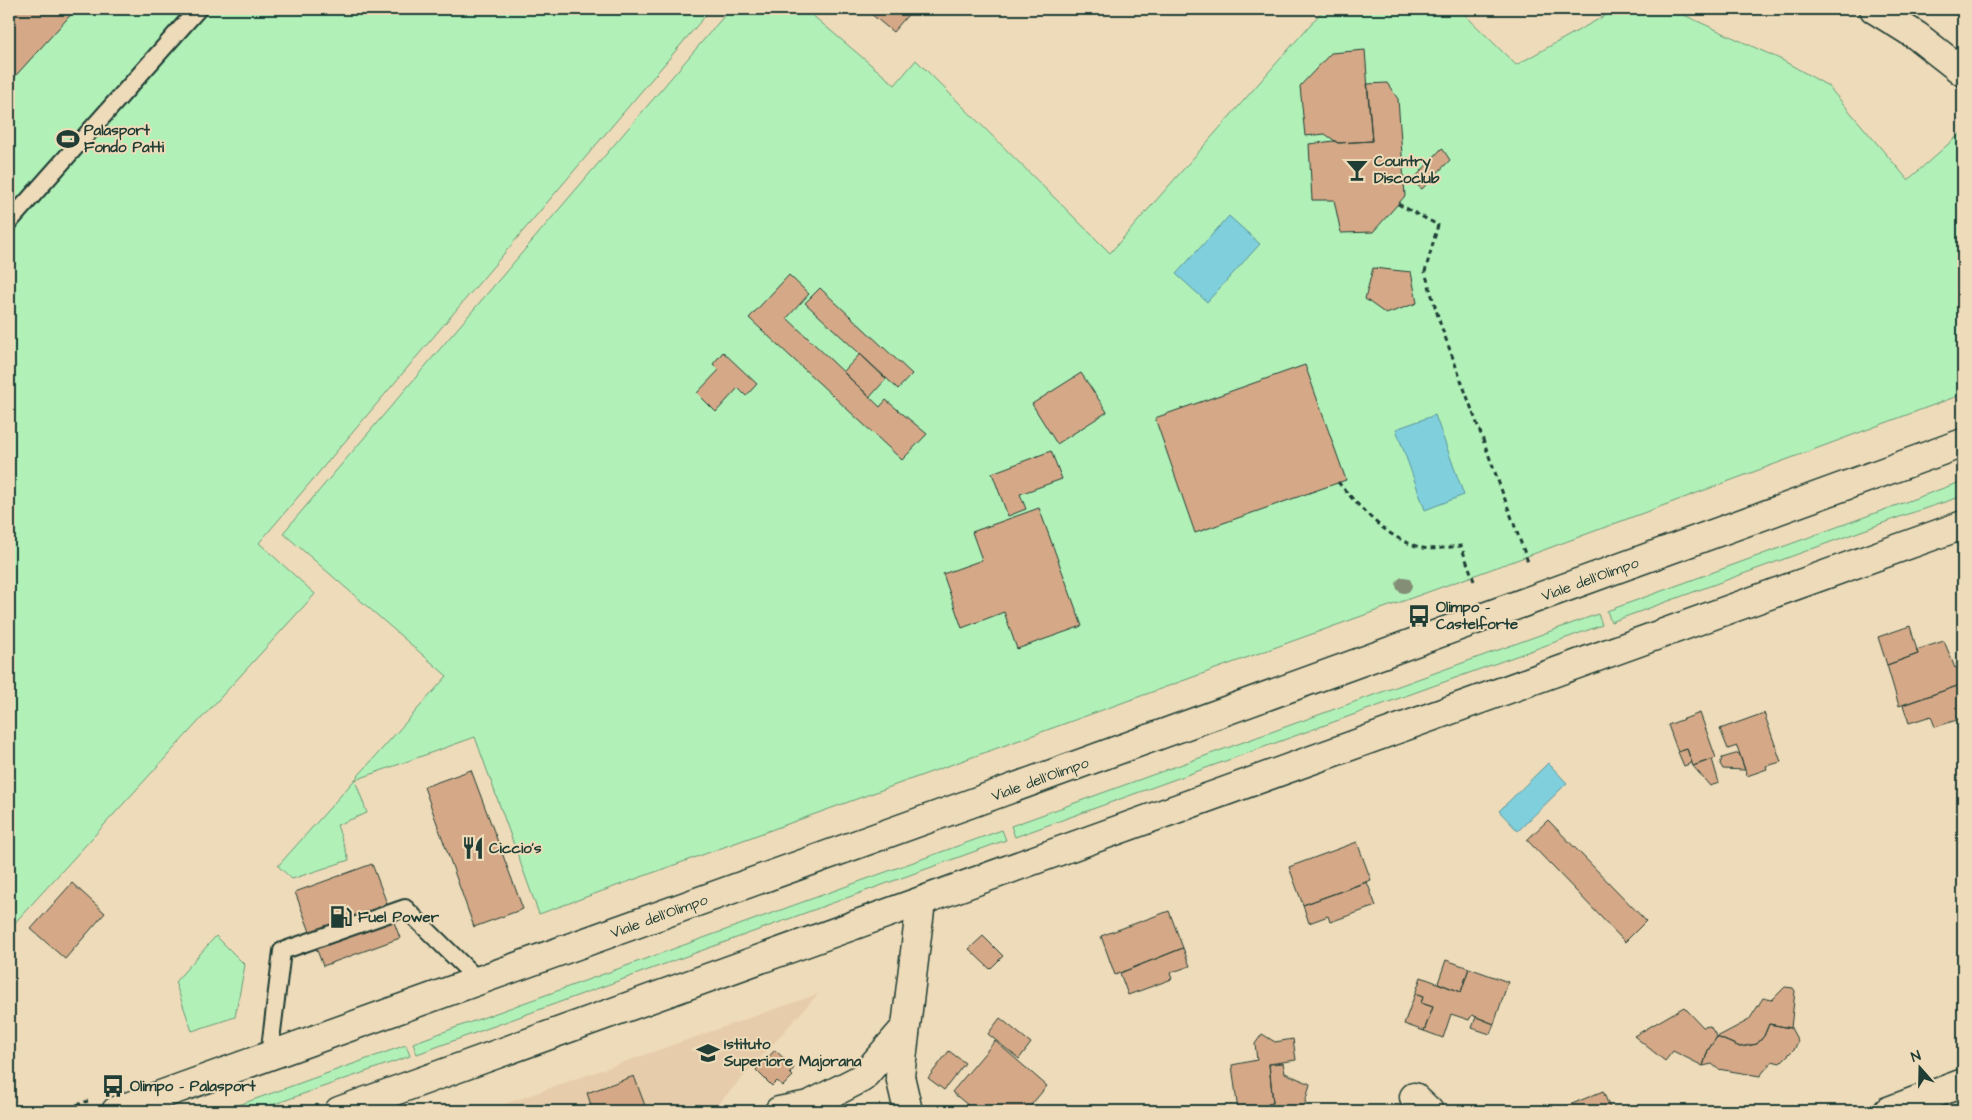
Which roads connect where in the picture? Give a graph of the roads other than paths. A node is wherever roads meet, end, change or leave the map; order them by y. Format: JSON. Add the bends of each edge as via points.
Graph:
{"nodes":[{"id":1,"x":198,"y":9,"type":"edge"},
{"id":2,"x":1874,"y":9,"type":"edge"},
{"id":3,"x":1963,"y":72,"type":"edge"},
{"id":4,"x":9,"y":222,"type":"edge"},
{"id":5,"x":1963,"y":443,"type":"edge"},
{"id":6,"x":1963,"y":525,"type":"edge"},
{"id":7,"x":921,"y":902,"type":"junction"},
{"id":8,"x":479,"y":981,"type":"junction"},
{"id":9,"x":906,"y":1026,"type":"junction"},
{"id":10,"x":269,"y":1056,"type":"junction"},
{"id":11,"x":1963,"y":1083,"type":"edge"},
{"id":12,"x":116,"y":1111,"type":"edge"},
{"id":13,"x":339,"y":1111,"type":"edge"},
{"id":14,"x":779,"y":1111,"type":"edge"},
{"id":15,"x":908,"y":1111,"type":"edge"},
{"id":16,"x":1888,"y":1111,"type":"edge"}],
"edges":[{"from":1,"to":4,"type":"lane"},
{"from":2,"to":3,"type":"street","via":[[1917,36]]},
{"from":5,"to":8,"type":"street","name":"Viale dell'Olimpo"},
{"from":6,"to":7,"type":"street"},
{"from":7,"to":9,"type":"street"},
{"from":7,"to":13,"type":"street"},
{"from":8,"to":10,"type":"street","name":"Viale dell'Olimpo"},
{"from":8,"to":10,"type":"lane","via":[[405,908],[282,951]]},
{"from":9,"to":14,"type":"street","via":[[862,1078],[809,1105]]},
{"from":9,"to":15,"type":"street","via":[[900,1076]]},
{"from":10,"to":12,"type":"street","name":"Viale dell'Olimpo"},
{"from":11,"to":16,"type":"street"}]}
